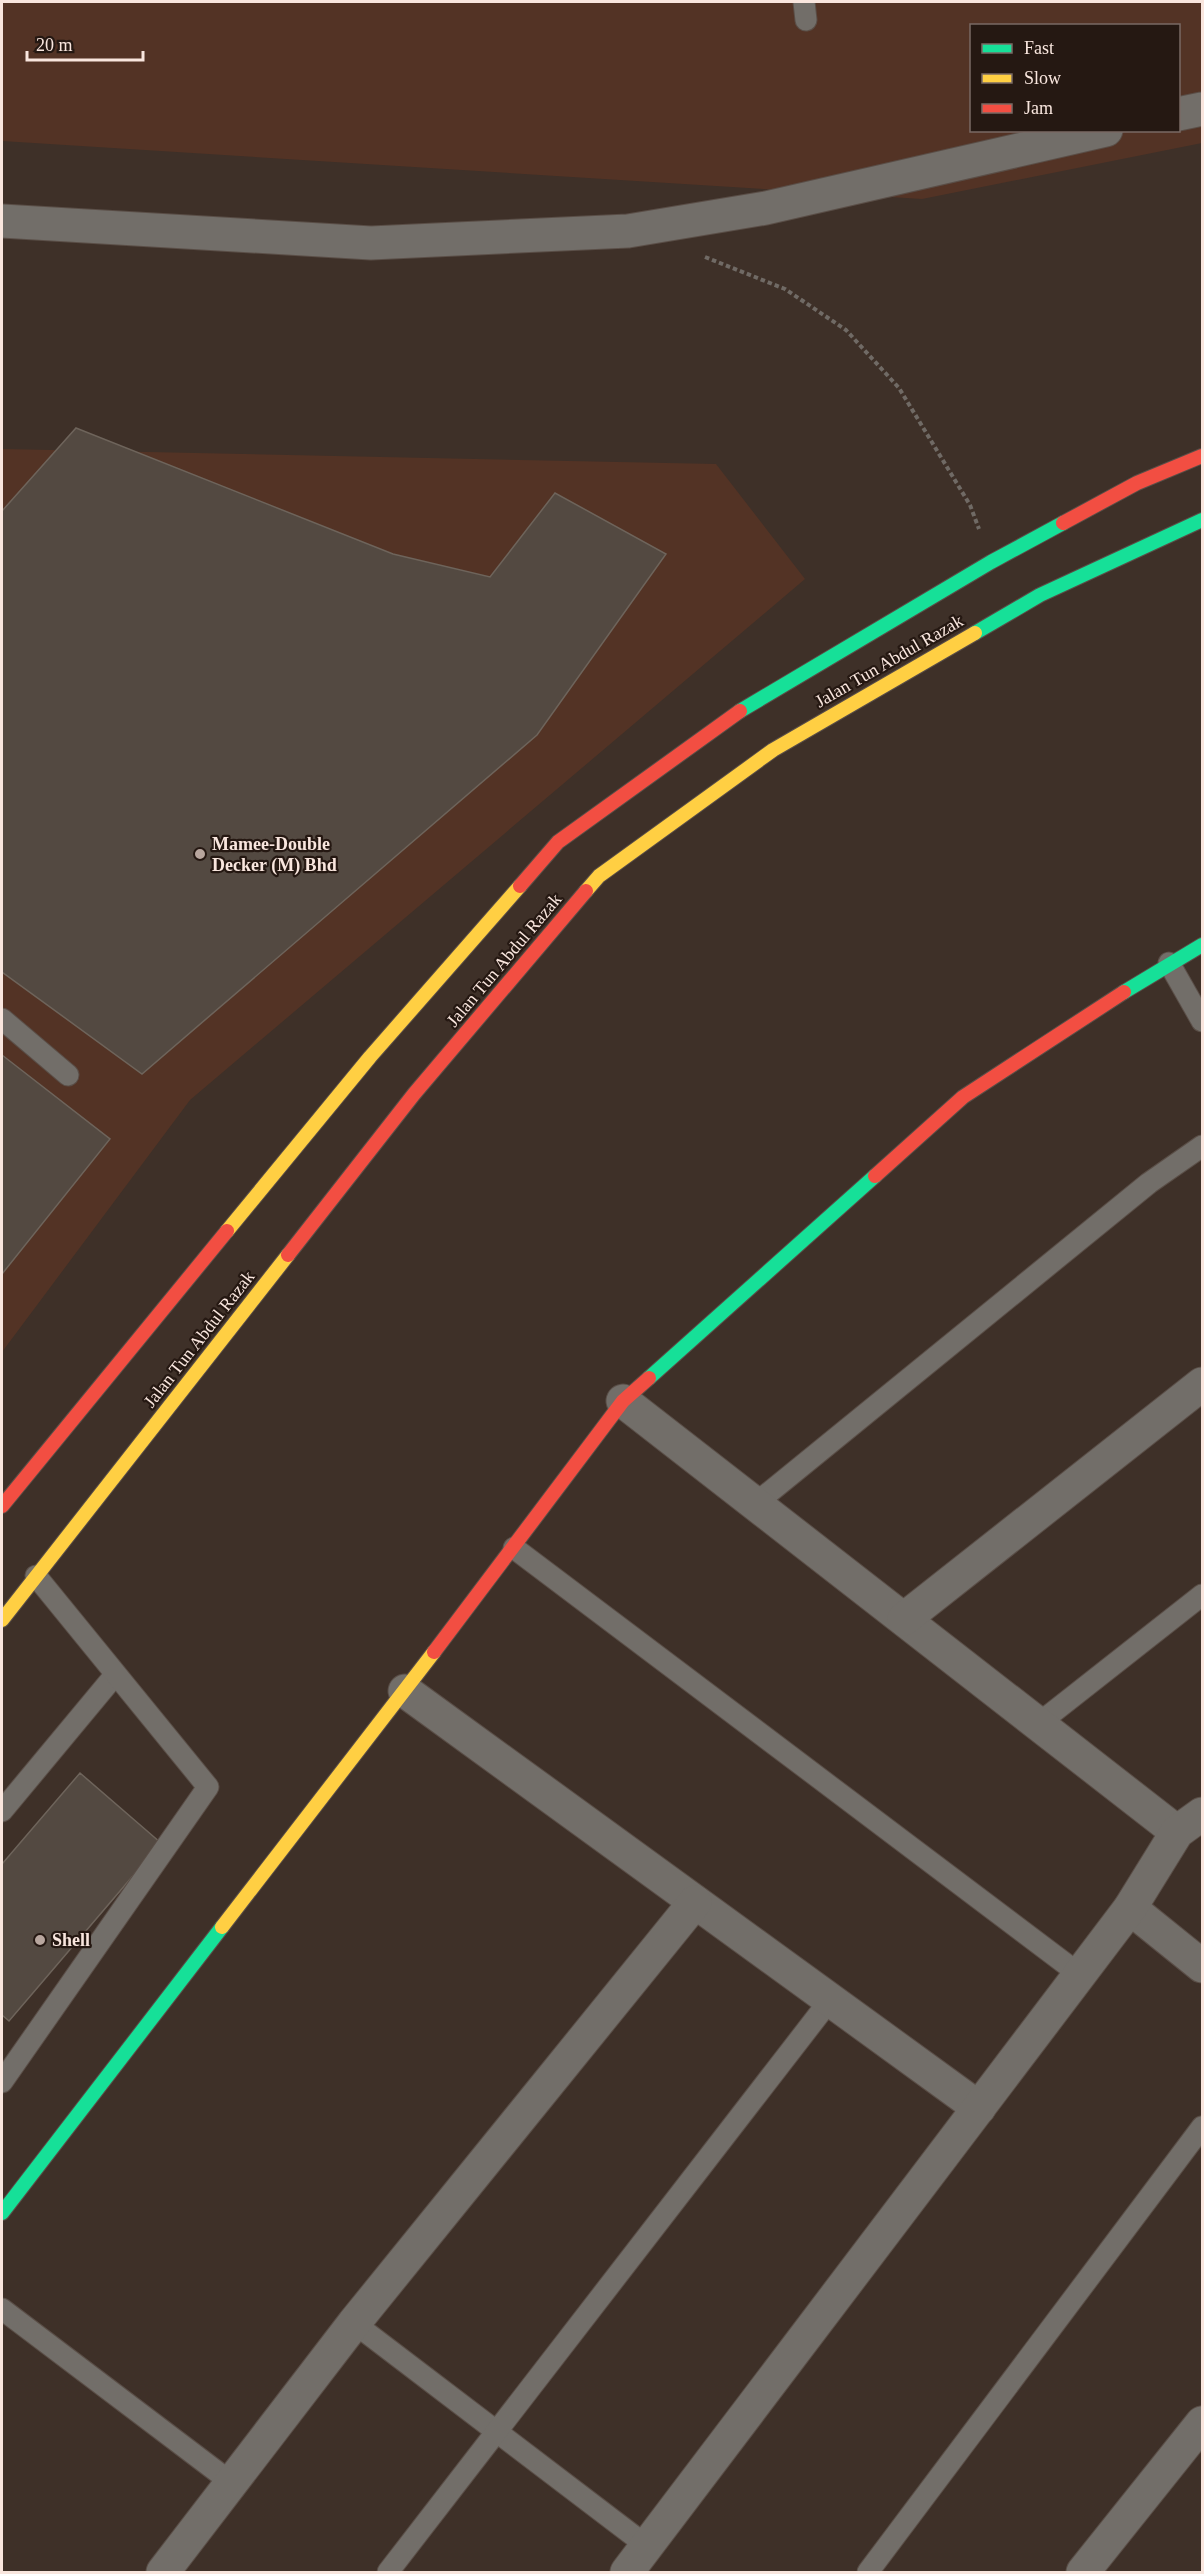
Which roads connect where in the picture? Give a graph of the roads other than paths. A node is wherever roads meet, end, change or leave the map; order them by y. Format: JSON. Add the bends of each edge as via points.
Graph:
{"nodes":[{"id":1,"x":1203,"y":108,"type":"edge"},
{"id":2,"x":1180,"y":114,"type":"edge"},
{"id":3,"x":1097,"y":132,"type":"edge"},
{"id":4,"x":2,"y":221,"type":"edge"},
{"id":5,"x":1203,"y":456,"type":"edge"},
{"id":6,"x":1203,"y":520,"type":"edge"},
{"id":7,"x":1203,"y":945,"type":"edge"},
{"id":8,"x":1169,"y":963,"type":"junction"},
{"id":9,"x":2,"y":1019,"type":"edge"},
{"id":10,"x":1203,"y":1021,"type":"edge"},
{"id":11,"x":68,"y":1075,"type":"dead end"},
{"id":12,"x":1203,"y":1146,"type":"edge"},
{"id":13,"x":1203,"y":1384,"type":"edge"},
{"id":14,"x":623,"y":1401,"type":"junction"},
{"id":15,"x":755,"y":1503,"type":"junction"},
{"id":16,"x":2,"y":1506,"type":"edge"},
{"id":17,"x":514,"y":1548,"type":"junction"},
{"id":18,"x":36,"y":1576,"type":"junction"},
{"id":19,"x":1203,"y":1595,"type":"edge"},
{"id":20,"x":904,"y":1619,"type":"junction"},
{"id":21,"x":2,"y":1620,"type":"edge"},
{"id":22,"x":115,"y":1675,"type":"junction"},
{"id":23,"x":405,"y":1691,"type":"junction"},
{"id":24,"x":1038,"y":1724,"type":"junction"},
{"id":25,"x":2,"y":1811,"type":"edge"},
{"id":26,"x":1190,"y":1823,"type":"edge"},
{"id":27,"x":695,"y":1902,"type":"junction"},
{"id":28,"x":1130,"y":1908,"type":"junction"},
{"id":29,"x":1203,"y":1966,"type":"edge"},
{"id":30,"x":1079,"y":1974,"type":"junction"},
{"id":31,"x":830,"y":2000,"type":"junction"},
{"id":32,"x":2,"y":2082,"type":"edge"},
{"id":33,"x":978,"y":2108,"type":"junction"},
{"id":34,"x":1203,"y":2127,"type":"edge"},
{"id":35,"x":2,"y":2213,"type":"edge"},
{"id":36,"x":2,"y":2309,"type":"edge"},
{"id":37,"x":354,"y":2323,"type":"junction"},
{"id":38,"x":498,"y":2430,"type":"junction"},
{"id":39,"x":1200,"y":2431,"type":"edge"},
{"id":40,"x":232,"y":2483,"type":"junction"},
{"id":41,"x":647,"y":2546,"type":"junction"},
{"id":42,"x":162,"y":2572,"type":"edge"},
{"id":43,"x":388,"y":2572,"type":"edge"},
{"id":44,"x":627,"y":2572,"type":"edge"},
{"id":45,"x":868,"y":2572,"type":"edge"},
{"id":46,"x":1083,"y":2572,"type":"edge"}],
"edges":[{"from":1,"to":2,"type":"street"},
{"from":3,"to":4,"type":"street","via":[[766,208],[628,231],[370,243]]},
{"from":5,"to":16,"type":"main road","name":"Jalan Tun Abdul Razak","via":[[1137,483],[992,562],[744,708],[558,842],[370,1057]]},
{"from":6,"to":18,"type":"main road","name":"Jalan Tun Abdul Razak","via":[[1040,595],[773,750],[599,876],[414,1094]]},
{"from":7,"to":8,"type":"main road"},
{"from":8,"to":10,"type":"lane"},
{"from":8,"to":14,"type":"main road","via":[[963,1097]]},
{"from":9,"to":11,"type":"lane"},
{"from":12,"to":15,"type":"lane","via":[[1149,1183]]},
{"from":13,"to":20,"type":"street"},
{"from":14,"to":15,"type":"street"},
{"from":14,"to":17,"type":"main road"},
{"from":15,"to":20,"type":"street"},
{"from":17,"to":23,"type":"main road"},
{"from":17,"to":30,"type":"lane"},
{"from":18,"to":21,"type":"main road","name":"Jalan Tun Abdul Razak"},
{"from":18,"to":22,"type":"lane"},
{"from":19,"to":24,"type":"lane"},
{"from":20,"to":24,"type":"street"},
{"from":22,"to":25,"type":"lane"},
{"from":22,"to":32,"type":"lane","via":[[208,1787]]},
{"from":23,"to":27,"type":"street"},
{"from":23,"to":35,"type":"main road"},
{"from":24,"to":26,"type":"street"},
{"from":26,"to":28,"type":"street"},
{"from":27,"to":31,"type":"street"},
{"from":27,"to":37,"type":"street"},
{"from":28,"to":29,"type":"street"},
{"from":28,"to":30,"type":"street"},
{"from":30,"to":33,"type":"street"},
{"from":31,"to":33,"type":"street"},
{"from":31,"to":38,"type":"lane"},
{"from":33,"to":41,"type":"street"},
{"from":34,"to":45,"type":"lane"},
{"from":36,"to":40,"type":"lane"},
{"from":37,"to":38,"type":"lane"},
{"from":37,"to":40,"type":"street"},
{"from":38,"to":41,"type":"lane"},
{"from":38,"to":43,"type":"lane"},
{"from":39,"to":46,"type":"street"},
{"from":40,"to":42,"type":"street"},
{"from":41,"to":44,"type":"street"}]}
